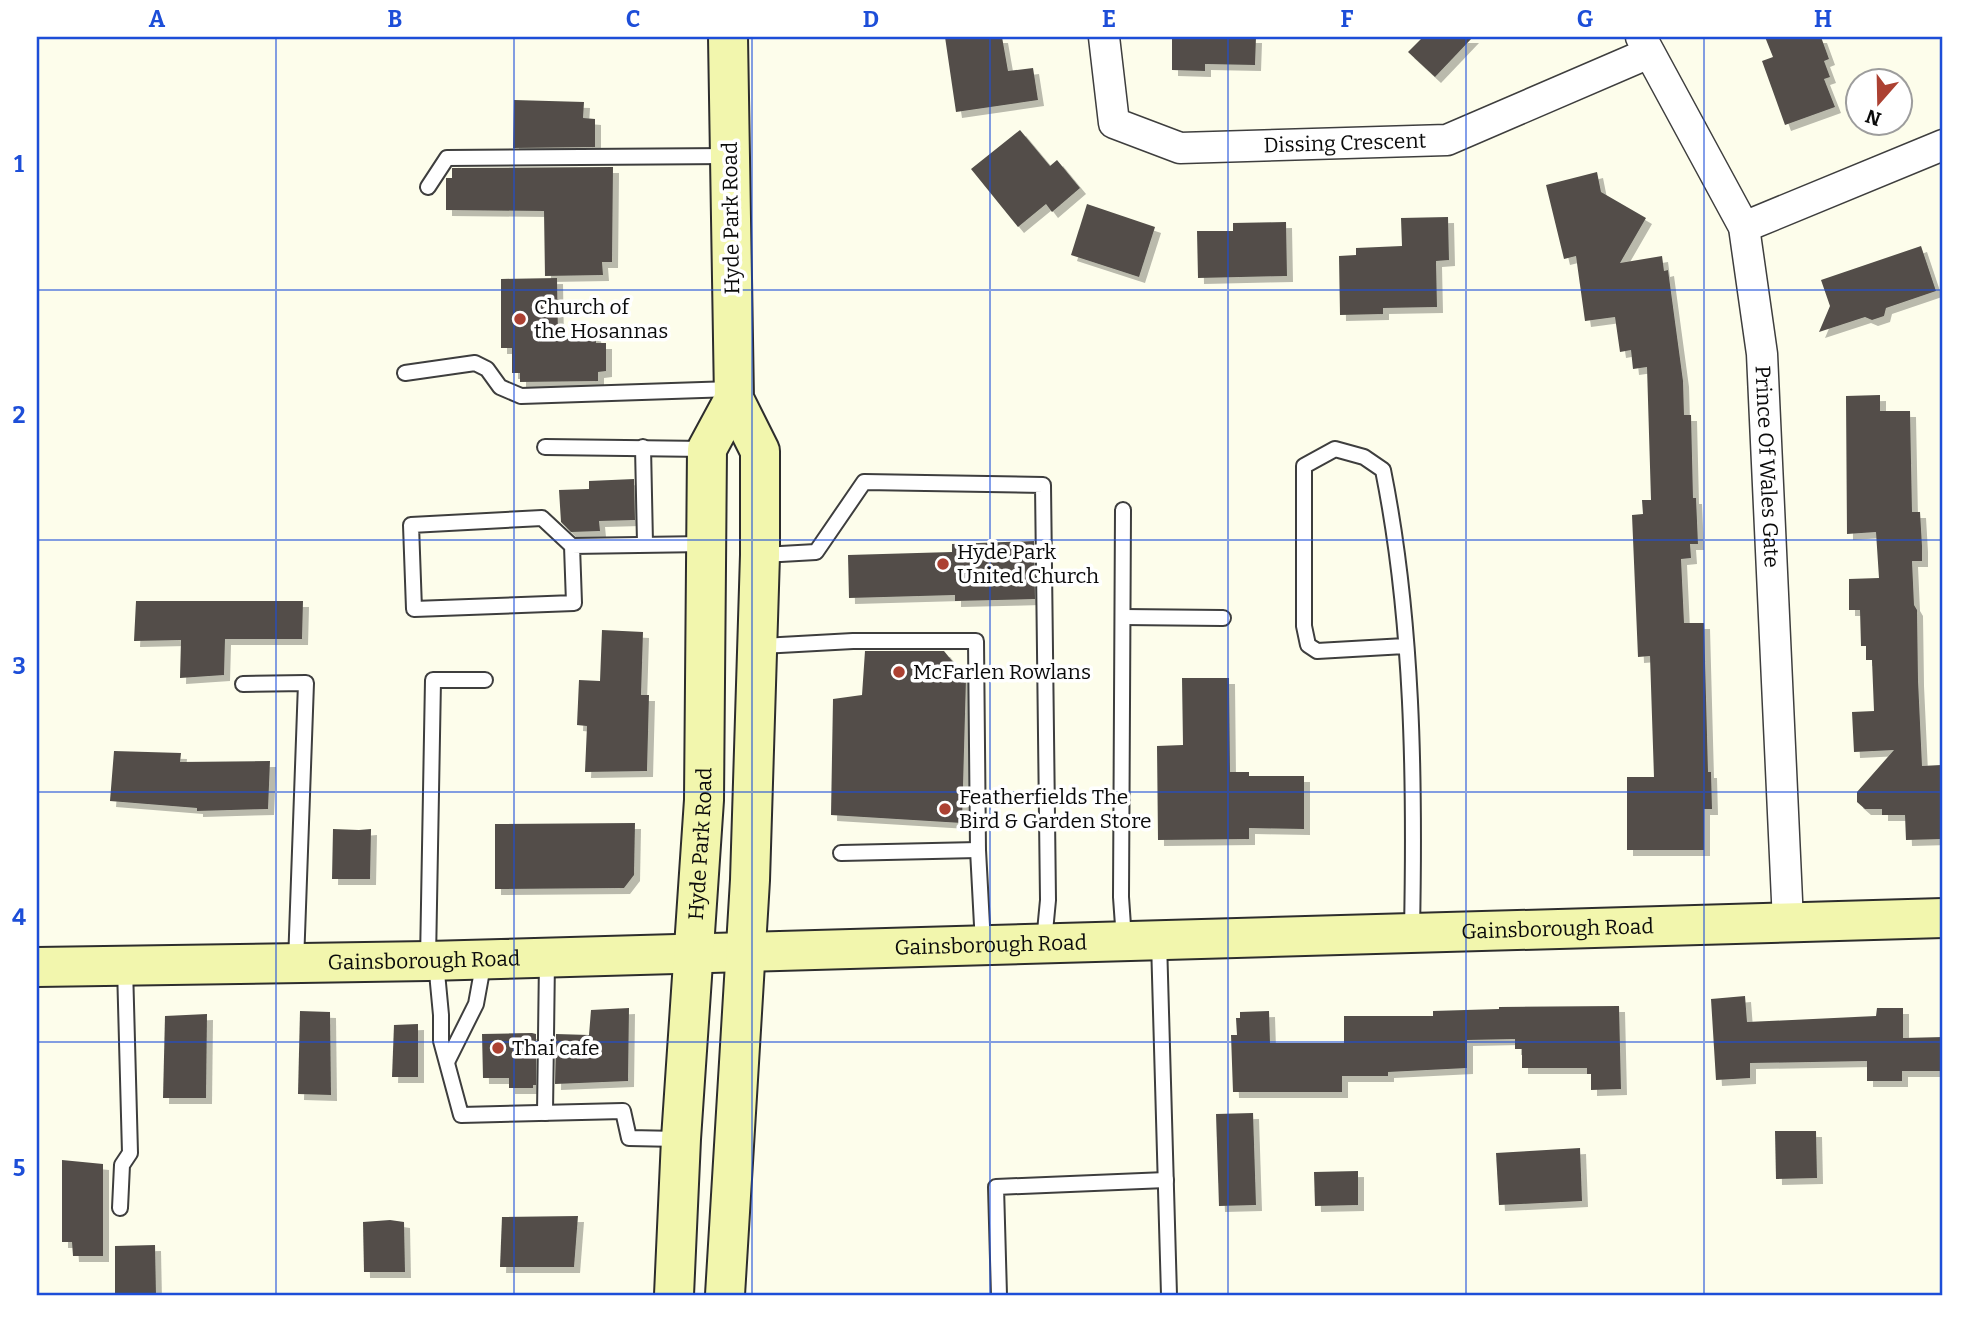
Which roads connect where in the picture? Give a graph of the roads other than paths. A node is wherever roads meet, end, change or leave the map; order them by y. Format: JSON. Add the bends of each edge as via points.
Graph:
{"nodes":[{"id":1,"x":728,"y":37,"type":"edge"},
{"id":2,"x":1104,"y":37,"type":"edge"},
{"id":3,"x":1645,"y":45,"type":"edge"},
{"id":4,"x":1943,"y":145,"type":"edge"},
{"id":5,"x":730,"y":156,"type":"junction"},
{"id":6,"x":428,"y":187,"type":"dead end"},
{"id":7,"x":1744,"y":226,"type":"junction"},
{"id":8,"x":405,"y":373,"type":"dead end"},
{"id":9,"x":734,"y":394,"type":"junction"},
{"id":10,"x":545,"y":447,"type":"dead end"},
{"id":11,"x":643,"y":447,"type":"junction"},
{"id":12,"x":707,"y":449,"type":"junction"},
{"id":13,"x":1123,"y":510,"type":"dead end"},
{"id":14,"x":645,"y":543,"type":"junction"},
{"id":15,"x":706,"y":544,"type":"junction"},
{"id":16,"x":572,"y":546,"type":"junction"},
{"id":17,"x":760,"y":555,"type":"junction"},
{"id":18,"x":1123,"y":617,"type":"junction"},
{"id":19,"x":1223,"y":618,"type":"dead end"},
{"id":20,"x":758,"y":646,"type":"junction"},
{"id":21,"x":1405,"y":646,"type":"junction"},
{"id":22,"x":485,"y":680,"type":"dead end"},
{"id":23,"x":243,"y":684,"type":"dead end"},
{"id":24,"x":978,"y":850,"type":"junction"},
{"id":25,"x":841,"y":853,"type":"dead end"},
{"id":26,"x":1943,"y":918,"type":"edge"},
{"id":27,"x":1788,"y":922,"type":"junction"},
{"id":28,"x":1412,"y":933,"type":"junction"},
{"id":29,"x":1142,"y":940,"type":"junction"},
{"id":30,"x":1044,"y":944,"type":"junction"},
{"id":31,"x":983,"y":946,"type":"junction"},
{"id":32,"x":746,"y":951,"type":"junction"},
{"id":33,"x":695,"y":953,"type":"junction"},
{"id":34,"x":547,"y":958,"type":"junction"},
{"id":35,"x":484,"y":959,"type":"junction"},
{"id":36,"x":432,"y":961,"type":"junction"},
{"id":37,"x":296,"y":964,"type":"junction"},
{"id":38,"x":125,"y":966,"type":"junction"},
{"id":39,"x":37,"y":967,"type":"edge"},
{"id":40,"x":448,"y":1060,"type":"junction"},
{"id":41,"x":545,"y":1113,"type":"junction"},
{"id":42,"x":681,"y":1139,"type":"junction"},
{"id":43,"x":1166,"y":1180,"type":"junction"},
{"id":44,"x":120,"y":1208,"type":"dead end"},
{"id":45,"x":674,"y":1295,"type":"edge"},
{"id":46,"x":725,"y":1295,"type":"edge"},
{"id":47,"x":999,"y":1295,"type":"edge"},
{"id":48,"x":1169,"y":1295,"type":"edge"}],
"edges":[{"from":1,"to":5,"type":"main road","name":"Hyde Park Road"},
{"from":2,"to":3,"type":"street","name":"Dissing Crescent","via":[[1114,123],[1180,148],[1447,140]]},
{"from":3,"to":7,"type":"street","name":"Prince Of Wales Gate"},
{"from":4,"to":7,"type":"street"},
{"from":5,"to":6,"type":"lane","via":[[447,158]]},
{"from":5,"to":9,"type":"main road","name":"Hyde Park Road"},
{"from":7,"to":27,"type":"street","name":"Prince Of Wales Gate","via":[[1762,354]]},
{"from":8,"to":9,"type":"lane","via":[[475,363],[487,369],[500,387],[521,396]]},
{"from":9,"to":12,"type":"main road","name":"Hyde Park Road"},
{"from":9,"to":17,"type":"main road","name":"Hyde Park Road","via":[[760,451]]},
{"from":10,"to":11,"type":"lane"},
{"from":11,"to":12,"type":"lane"},
{"from":11,"to":14,"type":"lane"},
{"from":12,"to":15,"type":"main road","name":"Hyde Park Road"},
{"from":13,"to":18,"type":"lane"},
{"from":14,"to":15,"type":"lane"},
{"from":14,"to":16,"type":"lane"},
{"from":15,"to":33,"type":"main road","name":"Hyde Park Road","via":[[704,800]]},
{"from":16,"to":16,"type":"lane","via":[[573,603],[414,609],[411,525],[542,518]]},
{"from":17,"to":20,"type":"main road","name":"Hyde Park Road"},
{"from":17,"to":30,"type":"lane","via":[[816,552],[864,482],[1043,485],[1048,900]]},
{"from":18,"to":19,"type":"lane"},
{"from":18,"to":29,"type":"lane","via":[[1121,897]]},
{"from":20,"to":24,"type":"lane","via":[[976,642]]},
{"from":20,"to":32,"type":"main road","name":"Hyde Park Road"},
{"from":21,"to":21,"type":"lane","via":[[1394,523],[1383,470],[1364,457],[1335,449],[1304,466],[1304,626],[1308,645],[1317,651]]},
{"from":21,"to":28,"type":"lane"},
{"from":22,"to":36,"type":"lane","via":[[433,680]]},
{"from":23,"to":37,"type":"lane","via":[[306,683]]},
{"from":24,"to":25,"type":"lane"},
{"from":24,"to":31,"type":"lane"},
{"from":26,"to":27,"type":"main road","name":"Gainsborough Road"},
{"from":27,"to":28,"type":"main road","name":"Gainsborough Road"},
{"from":28,"to":29,"type":"main road","name":"Gainsborough Road"},
{"from":29,"to":30,"type":"main road","name":"Gainsborough Road"},
{"from":29,"to":43,"type":"lane"},
{"from":30,"to":31,"type":"main road","name":"Gainsborough Road"},
{"from":31,"to":32,"type":"main road","name":"Gainsborough Road"},
{"from":32,"to":33,"type":"main road","name":"Gainsborough Road"},
{"from":32,"to":46,"type":"main road","name":"Hyde Park Road"},
{"from":33,"to":34,"type":"main road","name":"Gainsborough Road"},
{"from":33,"to":42,"type":"main road","name":"Hyde Park Road"},
{"from":34,"to":35,"type":"main road","name":"Gainsborough Road"},
{"from":34,"to":41,"type":"lane"},
{"from":35,"to":36,"type":"main road","name":"Gainsborough Road"},
{"from":35,"to":40,"type":"lane","via":[[476,1004]]},
{"from":36,"to":37,"type":"main road","name":"Gainsborough Road"},
{"from":36,"to":40,"type":"lane","via":[[441,1041]]},
{"from":37,"to":38,"type":"main road","name":"Gainsborough Road"},
{"from":38,"to":39,"type":"main road","name":"Gainsborough Road"},
{"from":38,"to":44,"type":"lane","via":[[130,1153],[122,1166]]},
{"from":40,"to":41,"type":"lane","via":[[461,1115]]},
{"from":41,"to":42,"type":"lane","via":[[623,1111],[629,1138]]},
{"from":42,"to":45,"type":"main road","name":"Hyde Park Road"},
{"from":43,"to":47,"type":"lane","via":[[996,1187]]},
{"from":43,"to":48,"type":"lane"}]}
